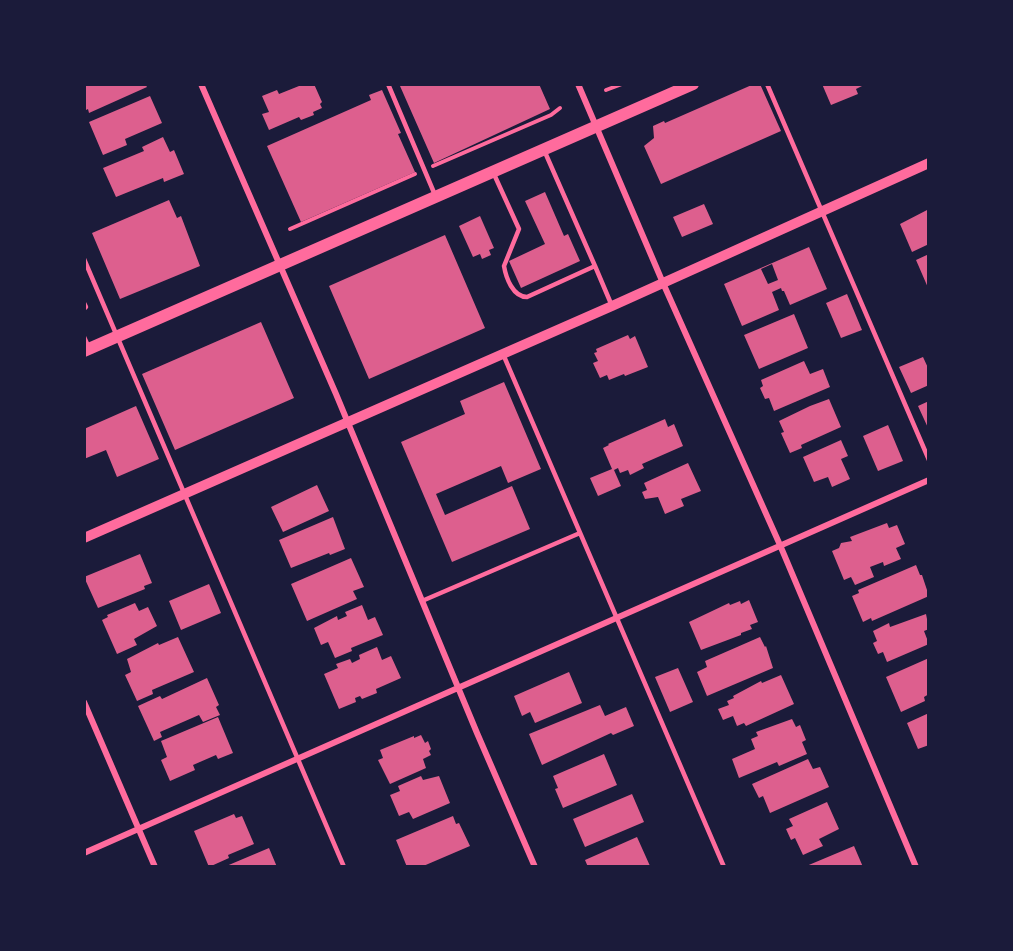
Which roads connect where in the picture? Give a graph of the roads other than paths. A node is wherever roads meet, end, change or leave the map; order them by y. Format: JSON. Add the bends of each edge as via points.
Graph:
{"nodes":[{"id":1,"x":201,"y":84,"type":"edge"},
{"id":2,"x":388,"y":84,"type":"edge"},
{"id":3,"x":578,"y":84,"type":"edge"},
{"id":4,"x":693,"y":84,"type":"edge"},
{"id":5,"x":767,"y":84,"type":"edge"},
{"id":6,"x":597,"y":126,"type":"junction"},
{"id":7,"x":544,"y":150,"type":"junction"},
{"id":8,"x":929,"y":163,"type":"edge"},
{"id":9,"x":493,"y":172,"type":"junction"},
{"id":10,"x":436,"y":197,"type":"junction"},
{"id":11,"x":822,"y":211,"type":"junction"},
{"id":12,"x":84,"y":259,"type":"edge"},
{"id":13,"x":280,"y":265,"type":"junction"},
{"id":14,"x":595,"y":266,"type":"junction"},
{"id":15,"x":663,"y":283,"type":"junction"},
{"id":16,"x":84,"y":303,"type":"edge"},
{"id":17,"x":612,"y":306,"type":"junction"},
{"id":18,"x":84,"y":309,"type":"edge"},
{"id":19,"x":117,"y":336,"type":"junction"},
{"id":20,"x":86,"y":346,"type":"edge"},
{"id":21,"x":503,"y":354,"type":"junction"},
{"id":22,"x":348,"y":422,"type":"junction"},
{"id":23,"x":929,"y":460,"type":"edge"},
{"id":24,"x":929,"y":480,"type":"edge"},
{"id":25,"x":184,"y":495,"type":"junction"},
{"id":26,"x":580,"y":533,"type":"junction"},
{"id":27,"x":84,"y":538,"type":"edge"},
{"id":28,"x":780,"y":545,"type":"junction"},
{"id":29,"x":422,"y":601,"type":"junction"},
{"id":30,"x":616,"y":617,"type":"junction"},
{"id":31,"x":458,"y":686,"type":"junction"},
{"id":32,"x":84,"y":702,"type":"edge"},
{"id":33,"x":297,"y":758,"type":"junction"},
{"id":34,"x":138,"y":828,"type":"junction"},
{"id":35,"x":84,"y":852,"type":"edge"},
{"id":36,"x":155,"y":867,"type":"edge"},
{"id":37,"x":344,"y":867,"type":"edge"},
{"id":38,"x":535,"y":867,"type":"edge"},
{"id":39,"x":724,"y":867,"type":"edge"},
{"id":40,"x":916,"y":867,"type":"edge"}],
"edges":[{"from":1,"to":13,"type":"street"},
{"from":2,"to":10,"type":"lane"},
{"from":3,"to":6,"type":"street"},
{"from":4,"to":6,"type":"main road"},
{"from":5,"to":11,"type":"lane"},
{"from":6,"to":7,"type":"main road"},
{"from":6,"to":15,"type":"street"},
{"from":7,"to":9,"type":"main road"},
{"from":7,"to":14,"type":"lane"},
{"from":8,"to":11,"type":"street"},
{"from":9,"to":10,"type":"main road"},
{"from":9,"to":14,"type":"lane","via":[[518,225],[504,266],[516,294],[526,297]]},
{"from":10,"to":13,"type":"main road"},
{"from":11,"to":15,"type":"street"},
{"from":11,"to":23,"type":"lane"},
{"from":12,"to":19,"type":"lane"},
{"from":13,"to":19,"type":"main road"},
{"from":13,"to":22,"type":"street"},
{"from":14,"to":17,"type":"lane"},
{"from":15,"to":17,"type":"street"},
{"from":15,"to":28,"type":"street"},
{"from":16,"to":18,"type":"lane"},
{"from":17,"to":21,"type":"street"},
{"from":19,"to":20,"type":"main road"},
{"from":19,"to":25,"type":"lane"},
{"from":21,"to":22,"type":"street"},
{"from":21,"to":26,"type":"lane"},
{"from":22,"to":25,"type":"street"},
{"from":22,"to":29,"type":"street"},
{"from":24,"to":28,"type":"street"},
{"from":25,"to":27,"type":"street"},
{"from":25,"to":33,"type":"lane"},
{"from":26,"to":29,"type":"lane"},
{"from":26,"to":30,"type":"lane"},
{"from":28,"to":30,"type":"street"},
{"from":28,"to":40,"type":"street"},
{"from":29,"to":31,"type":"street"},
{"from":30,"to":31,"type":"street"},
{"from":30,"to":39,"type":"lane"},
{"from":31,"to":33,"type":"street"},
{"from":31,"to":38,"type":"street"},
{"from":32,"to":34,"type":"street"},
{"from":33,"to":34,"type":"street"},
{"from":33,"to":37,"type":"lane"},
{"from":34,"to":35,"type":"street"},
{"from":34,"to":36,"type":"street"}]}
